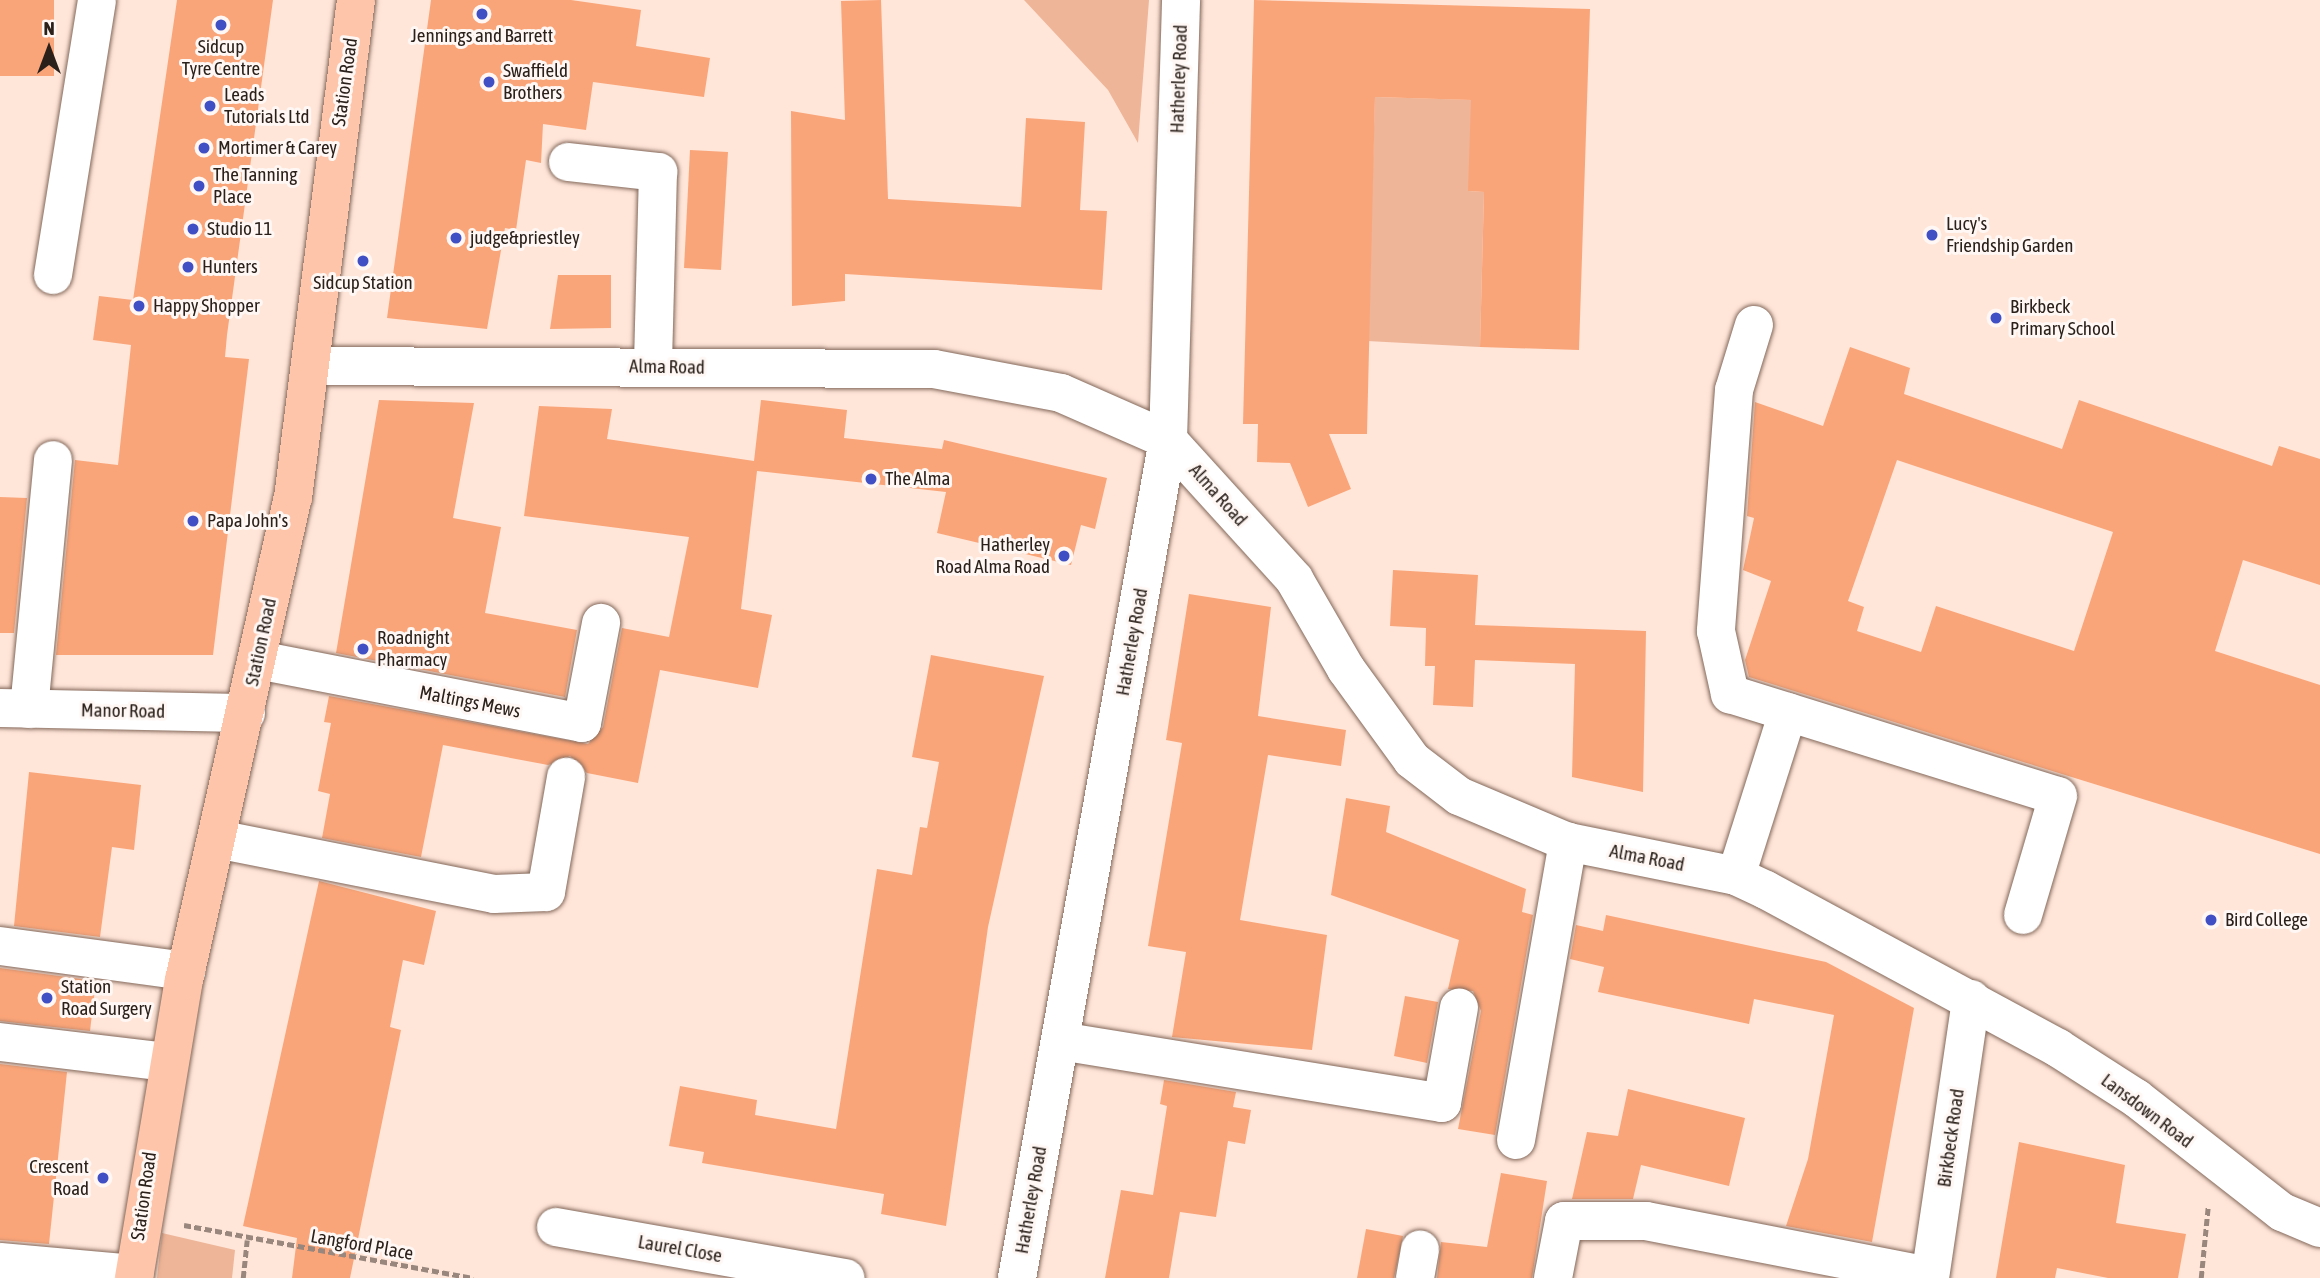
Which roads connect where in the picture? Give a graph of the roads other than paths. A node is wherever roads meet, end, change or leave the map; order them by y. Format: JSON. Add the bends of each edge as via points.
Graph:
{"nodes":[{"id":1,"x":97,"y":0,"type":"edge"},
{"id":2,"x":356,"y":0,"type":"edge"},
{"id":3,"x":1181,"y":0,"type":"edge"},
{"id":4,"x":568,"y":162,"type":"dead end"},
{"id":5,"x":53,"y":275,"type":"dead end"},
{"id":6,"x":1754,"y":325,"type":"dead end"},
{"id":7,"x":311,"y":366,"type":"junction"},
{"id":8,"x":653,"y":367,"type":"junction"},
{"id":9,"x":1168,"y":440,"type":"junction"},
{"id":10,"x":53,"y":460,"type":"dead end"},
{"id":11,"x":601,"y":623,"type":"dead end"},
{"id":12,"x":258,"y":660,"type":"junction"},
{"id":13,"x":15,"y":708,"type":"edge"},
{"id":14,"x":1788,"y":712,"type":"junction"},
{"id":15,"x":246,"y":713,"type":"junction"},
{"id":16,"x":566,"y":778,"type":"dead end"},
{"id":17,"x":217,"y":839,"type":"junction"},
{"id":18,"x":1568,"y":842,"type":"junction"},
{"id":19,"x":1737,"y":876,"type":"junction"},
{"id":20,"x":2023,"y":915,"type":"dead end"},
{"id":21,"x":0,"y":946,"type":"edge"},
{"id":22,"x":186,"y":971,"type":"junction"},
{"id":23,"x":1971,"y":999,"type":"junction"},
{"id":24,"x":1459,"y":1008,"type":"dead end"},
{"id":25,"x":1060,"y":1041,"type":"junction"},
{"id":26,"x":0,"y":1042,"type":"edge"},
{"id":27,"x":168,"y":1062,"type":"junction"},
{"id":28,"x":1516,"y":1140,"type":"dead end"},
{"id":29,"x":556,"y":1227,"type":"dead end"},
{"id":30,"x":2320,"y":1228,"type":"edge"},
{"id":31,"x":0,"y":1262,"type":"edge"},
{"id":32,"x":134,"y":1276,"type":"edge"},
{"id":33,"x":1930,"y":1277,"type":"edge"},
{"id":34,"x":846,"y":1278,"type":"edge"},
{"id":35,"x":1017,"y":1278,"type":"edge"},
{"id":36,"x":1553,"y":1278,"type":"edge"}],
"edges":[{"from":1,"to":5,"type":"street"},
{"from":2,"to":7,"type":"main road","name":"Station Road"},
{"from":3,"to":9,"type":"street","name":"Hatherley Road"},
{"from":4,"to":8,"type":"street","via":[[658,172]]},
{"from":6,"to":14,"type":"street","via":[[1734,390],[1716,631],[1730,694]]},
{"from":7,"to":8,"type":"street","name":"Alma Road"},
{"from":7,"to":12,"type":"main road","name":"Station Road","via":[[293,499]]},
{"from":8,"to":9,"type":"street","name":"Alma Road","via":[[934,369],[1061,393]]},
{"from":9,"to":18,"type":"street","name":"Alma Road","via":[[1294,579],[1346,668],[1412,760],[1459,796]]},
{"from":9,"to":25,"type":"street","name":"Hatherley Road"},
{"from":10,"to":13,"type":"street"},
{"from":11,"to":12,"type":"street","name":"Maltings Mews","via":[[582,723]]},
{"from":12,"to":15,"type":"main road","name":"Station Road"},
{"from":13,"to":15,"type":"street","name":"Manor Road"},
{"from":14,"to":19,"type":"street"},
{"from":14,"to":20,"type":"street","via":[[2058,796]]},
{"from":15,"to":17,"type":"main road","name":"Station Road"},
{"from":16,"to":17,"type":"street","via":[[546,892],[494,894]]},
{"from":17,"to":22,"type":"main road","name":"Station Road"},
{"from":18,"to":19,"type":"street","name":"Alma Road"},
{"from":18,"to":28,"type":"street"},
{"from":19,"to":23,"type":"street","name":"Alma Road"},
{"from":21,"to":22,"type":"street"},
{"from":22,"to":27,"type":"main road","name":"Station Road"},
{"from":23,"to":30,"type":"street","name":"Lansdown Road","via":[[2136,1098],[2282,1212]]},
{"from":23,"to":33,"type":"street","name":"Birkbeck Road"},
{"from":24,"to":25,"type":"street","via":[[1442,1103]]},
{"from":25,"to":35,"type":"street","name":"Hatherley Road"},
{"from":26,"to":27,"type":"street"},
{"from":27,"to":32,"type":"main road","name":"Station Road","via":[[140,1215]]},
{"from":29,"to":34,"type":"street","name":"Laurel Close"},
{"from":31,"to":32,"type":"street"},
{"from":33,"to":36,"type":"street","via":[[1646,1221],[1563,1221]]}]}
